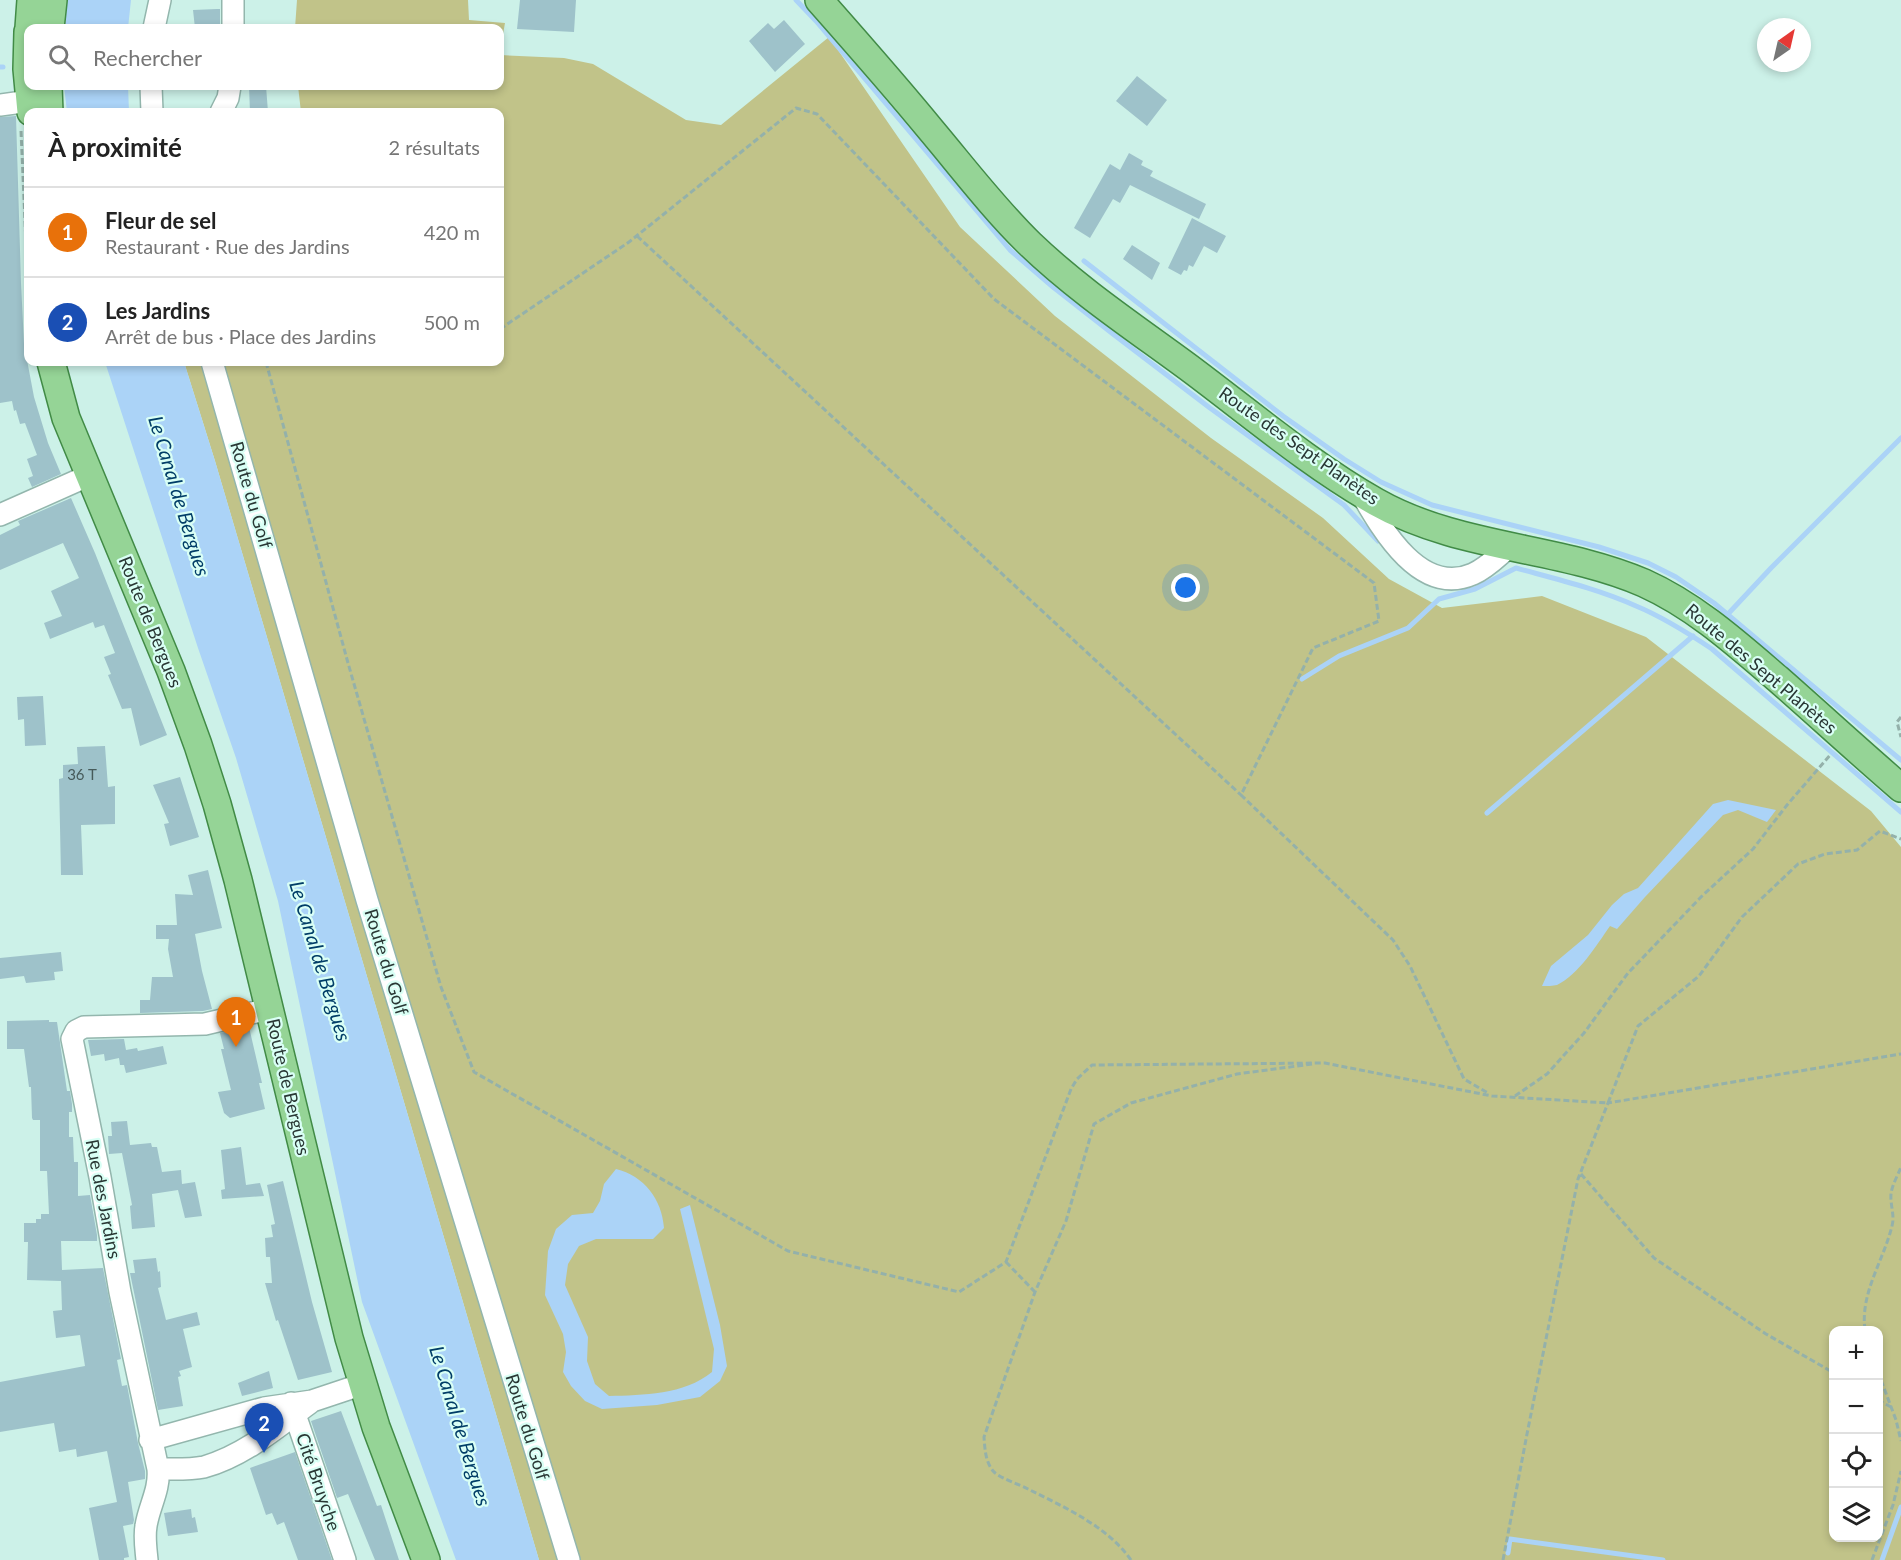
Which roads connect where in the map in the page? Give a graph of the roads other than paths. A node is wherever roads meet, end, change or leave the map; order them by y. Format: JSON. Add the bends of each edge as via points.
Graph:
{"nodes":[{"id":1,"x":31,"y":0,"type":"edge"},
{"id":2,"x":53,"y":0,"type":"edge"},
{"id":3,"x":160,"y":0,"type":"edge"},
{"id":4,"x":233,"y":0,"type":"edge"},
{"id":5,"x":819,"y":0,"type":"edge"},
{"id":6,"x":829,"y":0,"type":"edge"},
{"id":7,"x":29,"y":24,"type":"edge"},
{"id":8,"x":50,"y":24,"type":"edge"},
{"id":9,"x":155,"y":24,"type":"edge"},
{"id":10,"x":233,"y":24,"type":"edge"},
{"id":11,"x":884,"y":73,"type":"junction"},
{"id":12,"x":151,"y":90,"type":"edge"},
{"id":13,"x":229,"y":90,"type":"edge"},
{"id":14,"x":152,"y":108,"type":"edge"},
{"id":15,"x":223,"y":108,"type":"edge"},
{"id":16,"x":52,"y":366,"type":"edge"},
{"id":17,"x":64,"y":366,"type":"edge"},
{"id":18,"x":213,"y":366,"type":"edge"},
{"id":19,"x":79,"y":449,"type":"junction"},
{"id":20,"x":90,"y":475,"type":"junction"},
{"id":21,"x":1361,"y":493,"type":"junction"},
{"id":22,"x":0,"y":515,"type":"edge"},
{"id":23,"x":1510,"y":546,"type":"junction"},
{"id":24,"x":1901,"y":788,"type":"edge"},
{"id":25,"x":269,"y":1009,"type":"junction"},
{"id":26,"x":363,"y":1384,"type":"junction"},
{"id":27,"x":299,"y":1406,"type":"junction"},
{"id":28,"x":150,"y":1440,"type":"junction"},
{"id":29,"x":158,"y":1469,"type":"junction"},
{"id":30,"x":147,"y":1560,"type":"edge"},
{"id":31,"x":345,"y":1560,"type":"edge"},
{"id":32,"x":426,"y":1560,"type":"edge"},
{"id":33,"x":569,"y":1560,"type":"edge"}],
"edges":[{"from":1,"to":7,"type":"main road"},
{"from":2,"to":8,"type":"main road"},
{"from":3,"to":9,"type":"street"},
{"from":4,"to":10,"type":"street"},
{"from":5,"to":11,"type":"main road","name":"Route des Sept Planètes"},
{"from":6,"to":11,"type":"main road","name":"Route des Sept Planètes"},
{"from":11,"to":21,"type":"main road","name":"Route des Sept Planètes","via":[[996,207],[1043,256]]},
{"from":12,"to":14,"type":"street"},
{"from":13,"to":15,"type":"street"},
{"from":16,"to":19,"type":"main road","name":"Route de Bergues"},
{"from":17,"to":19,"type":"main road","name":"Route de Bergues"},
{"from":18,"to":33,"type":"street","name":"Route du Golf","via":[[367,900]]},
{"from":19,"to":20,"type":"main road","name":"Route de Bergues"},
{"from":20,"to":22,"type":"street"},
{"from":20,"to":25,"type":"main road","name":"Route de Bergues","via":[[151,619],[198,745],[230,850]]},
{"from":21,"to":23,"type":"main road","name":"Route des Sept Planètes","via":[[1416,521]]},
{"from":21,"to":23,"type":"street","via":[[1399,549],[1419,567],[1443,580],[1475,573]]},
{"from":23,"to":24,"type":"main road","name":"Route des Sept Planètes","via":[[1600,568],[1679,601],[1746,651]]},
{"from":25,"to":26,"type":"main road","name":"Route de Bergues","via":[[334,1282]]},
{"from":25,"to":28,"type":"street","name":"Rue des Jardins","via":[[215,1023],[84,1027],[72,1039]]},
{"from":26,"to":27,"type":"street"},
{"from":26,"to":32,"type":"main road","name":"Route de Bergues"},
{"from":27,"to":28,"type":"street","via":[[264,1408]]},
{"from":27,"to":29,"type":"street","via":[[258,1440],[212,1464]]},
{"from":27,"to":31,"type":"street","name":"Cité Bruyche"},
{"from":28,"to":29,"type":"street","name":"Rue des Jardins"},
{"from":29,"to":30,"type":"street","name":"Rue des Jardins","via":[[158,1488],[146,1525]]}]}
